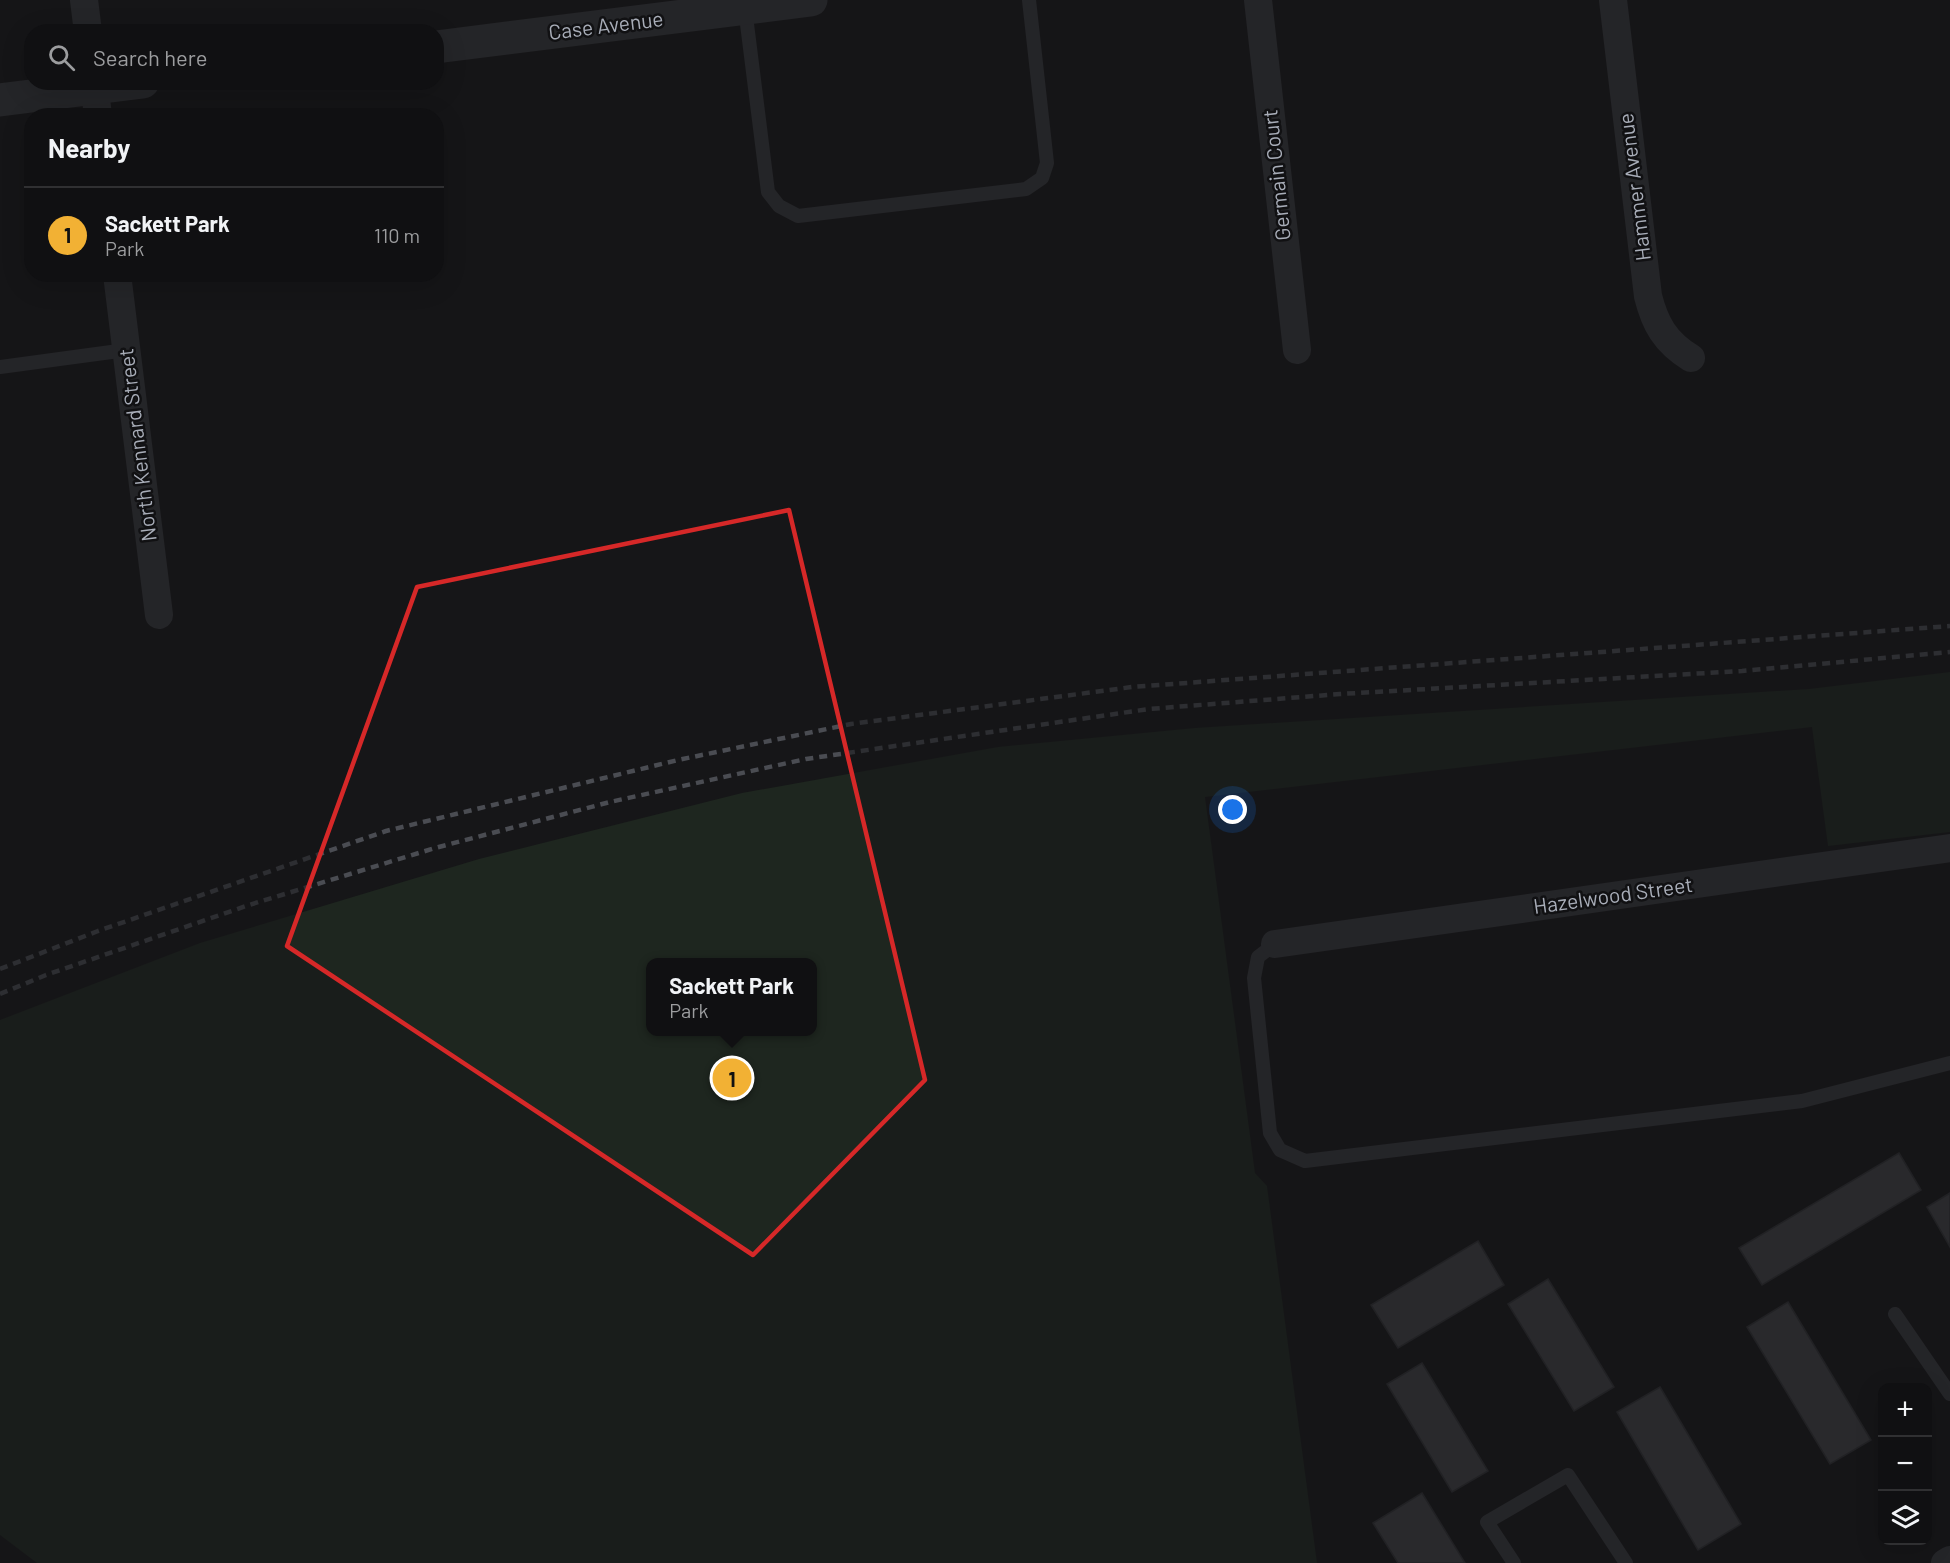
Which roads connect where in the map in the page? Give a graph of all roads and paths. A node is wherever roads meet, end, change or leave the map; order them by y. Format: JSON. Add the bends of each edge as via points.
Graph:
{"nodes":[{"id":1,"x":84,"y":0,"type":"edge"},
{"id":2,"x":811,"y":0,"type":"edge"},
{"id":3,"x":1029,"y":0,"type":"edge"},
{"id":4,"x":1258,"y":0,"type":"edge"},
{"id":5,"x":1613,"y":0,"type":"edge"},
{"id":6,"x":745,"y":8,"type":"junction"},
{"id":7,"x":87,"y":24,"type":"edge"},
{"id":8,"x":444,"y":46,"type":"edge"},
{"id":9,"x":114,"y":90,"type":"edge"},
{"id":10,"x":96,"y":95,"type":"edge"},
{"id":11,"x":0,"y":100,"type":"edge"},
{"id":12,"x":118,"y":282,"type":"edge"},
{"id":13,"x":126,"y":350,"type":"junction"},
{"id":14,"x":1297,"y":350,"type":"dead end"},
{"id":15,"x":1690,"y":358,"type":"dead end"},
{"id":16,"x":0,"y":367,"type":"edge"},
{"id":17,"x":159,"y":615,"type":"dead end"},
{"id":18,"x":1950,"y":848,"type":"edge"},
{"id":19,"x":1275,"y":944,"type":"joint"},
{"id":20,"x":1950,"y":1063,"type":"edge"},
{"id":21,"x":1895,"y":1314,"type":"dead end"},
{"id":22,"x":1950,"y":1394,"type":"edge"},
{"id":23,"x":1950,"y":1560,"type":"edge"},
{"id":24,"x":1514,"y":1563,"type":"edge"},
{"id":25,"x":1626,"y":1563,"type":"edge"},
{"id":26,"x":1945,"y":1563,"type":"edge"}],
"edges":[{"from":1,"to":7,"type":"street"},
{"from":2,"to":6,"type":"street","name":"Case Avenue"},
{"from":3,"to":6,"type":"lane","via":[[1047,163],[1042,178],[1026,189],[798,216],[778,207],[768,192]]},
{"from":4,"to":14,"type":"street","name":"Germain Court"},
{"from":5,"to":15,"type":"street","name":"Hammer Avenue","via":[[1648,296],[1654,320],[1667,341]]},
{"from":6,"to":8,"type":"street","name":"Case Avenue"},
{"from":9,"to":10,"type":"street"},
{"from":10,"to":11,"type":"street"},
{"from":12,"to":13,"type":"street","name":"North Kennard Street"},
{"from":13,"to":16,"type":"lane"},
{"from":13,"to":17,"type":"street","name":"North Kennard Street"},
{"from":18,"to":19,"type":"street","name":"Hazelwood Street"},
{"from":19,"to":20,"type":"lane","via":[[1258,957],[1254,978],[1270,1133],[1280,1150],[1305,1161],[1802,1101]]},
{"from":21,"to":22,"type":"lane"},
{"from":23,"to":26,"type":"street"},
{"from":24,"to":25,"type":"lane","via":[[1487,1522],[1568,1475]]}]}
